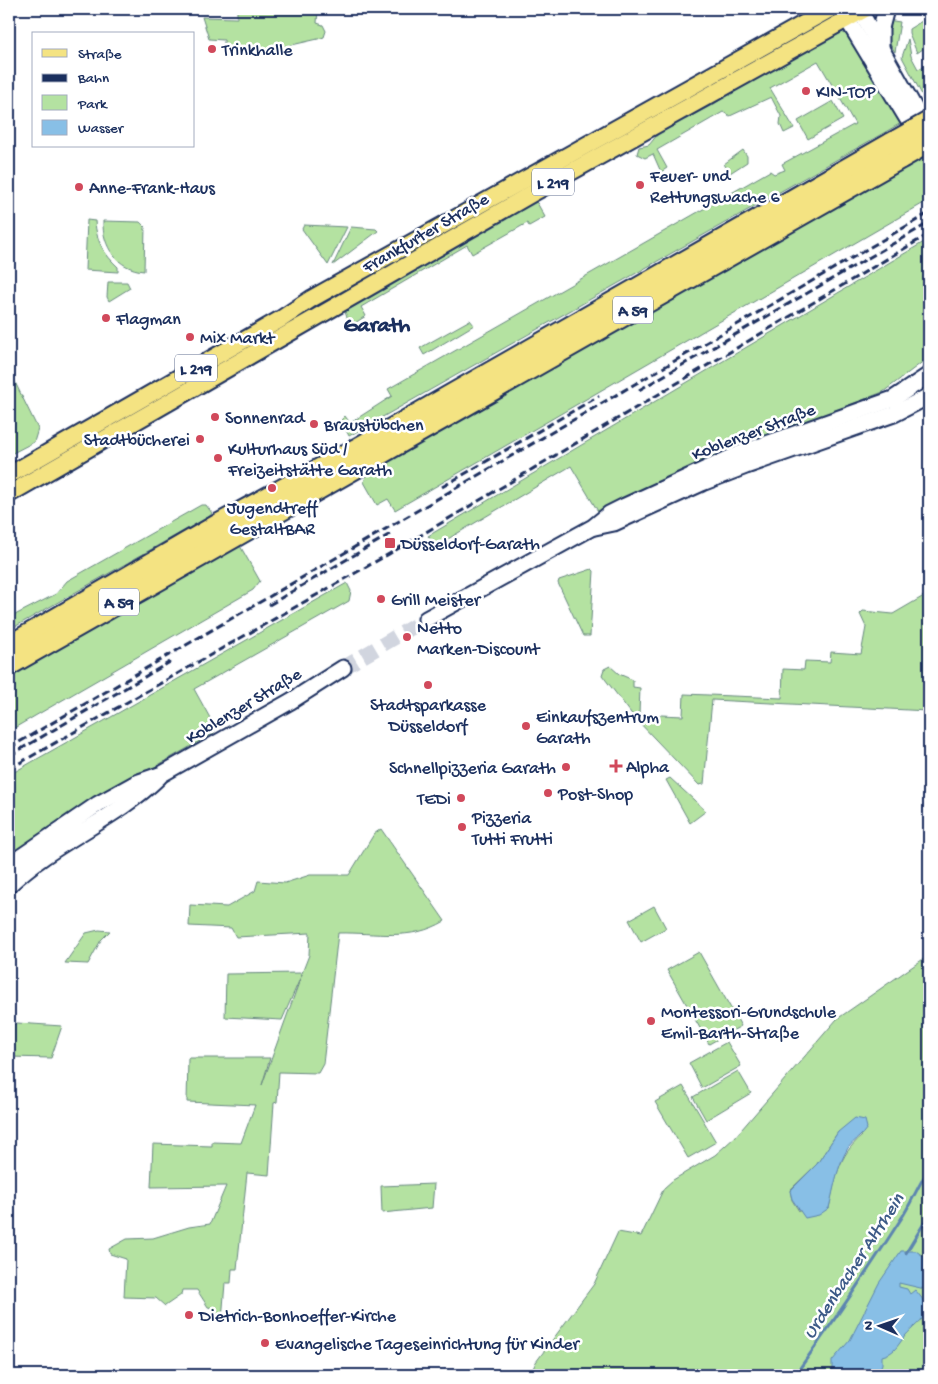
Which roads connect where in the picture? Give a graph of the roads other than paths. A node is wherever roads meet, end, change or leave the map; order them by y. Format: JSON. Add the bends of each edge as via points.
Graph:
{"nodes":[{"id":1,"x":830,"y":9,"type":"edge"},
{"id":2,"x":886,"y":9,"type":"edge"},
{"id":3,"x":854,"y":11,"type":"edge"},
{"id":4,"x":882,"y":49,"type":"junction"},
{"id":5,"x":929,"y":122,"type":"edge"},
{"id":6,"x":929,"y":135,"type":"edge"},
{"id":7,"x":929,"y":142,"type":"edge"},
{"id":8,"x":897,"y":151,"type":"junction"},
{"id":9,"x":929,"y":152,"type":"edge"},
{"id":10,"x":929,"y":375,"type":"edge"},
{"id":11,"x":929,"y":396,"type":"edge"},
{"id":12,"x":9,"y":475,"type":"edge"},
{"id":13,"x":9,"y":494,"type":"edge"},
{"id":14,"x":593,"y":527,"type":"junction"},
{"id":15,"x":225,"y":531,"type":"junction"},
{"id":16,"x":426,"y":619,"type":"tunnel mouth"},
{"id":17,"x":9,"y":646,"type":"edge"},
{"id":18,"x":9,"y":665,"type":"edge"},
{"id":19,"x":343,"y":668,"type":"tunnel mouth"},
{"id":20,"x":162,"y":774,"type":"junction"},
{"id":21,"x":9,"y":865,"type":"edge"},
{"id":22,"x":9,"y":885,"type":"edge"}],
"edges":[{"from":1,"to":12,"type":"main road","name":"Frankfurter Straße","number":"L 219","via":[[311,299]]},
{"from":2,"to":4,"type":"main road","via":[[881,28]]},
{"from":3,"to":4,"type":"main road"},
{"from":3,"to":9,"type":"main road"},
{"from":3,"to":13,"type":"main road","name":"Frankfurter Straße","number":"L 219"},
{"from":4,"to":6,"type":"main road"},
{"from":5,"to":8,"type":"highway","number":"A 59","bridge":true},
{"from":7,"to":8,"type":"highway","number":"A 59","bridge":true},
{"from":8,"to":15,"type":"highway","number":"A 59"},
{"from":10,"to":14,"type":"main road","name":"Koblenzer Straße","via":[[894,399],[793,433],[698,472],[608,514]]},
{"from":11,"to":14,"type":"main road","name":"Koblenzer Straße","via":[[894,414],[702,483],[614,523]]},
{"from":14,"to":16,"type":"main road","name":"Koblenzer Straße"},
{"from":15,"to":17,"type":"highway","number":"A 59"},
{"from":15,"to":18,"type":"highway","number":"A 59"},
{"from":19,"to":20,"type":"main road","name":"Koblenzer Straße"},
{"from":20,"to":21,"type":"main road","name":"Koblenzer Straße","via":[[136,783],[98,804]]},
{"from":20,"to":22,"type":"main road","name":"Koblenzer Straße","via":[[142,794],[66,841]]}]}
